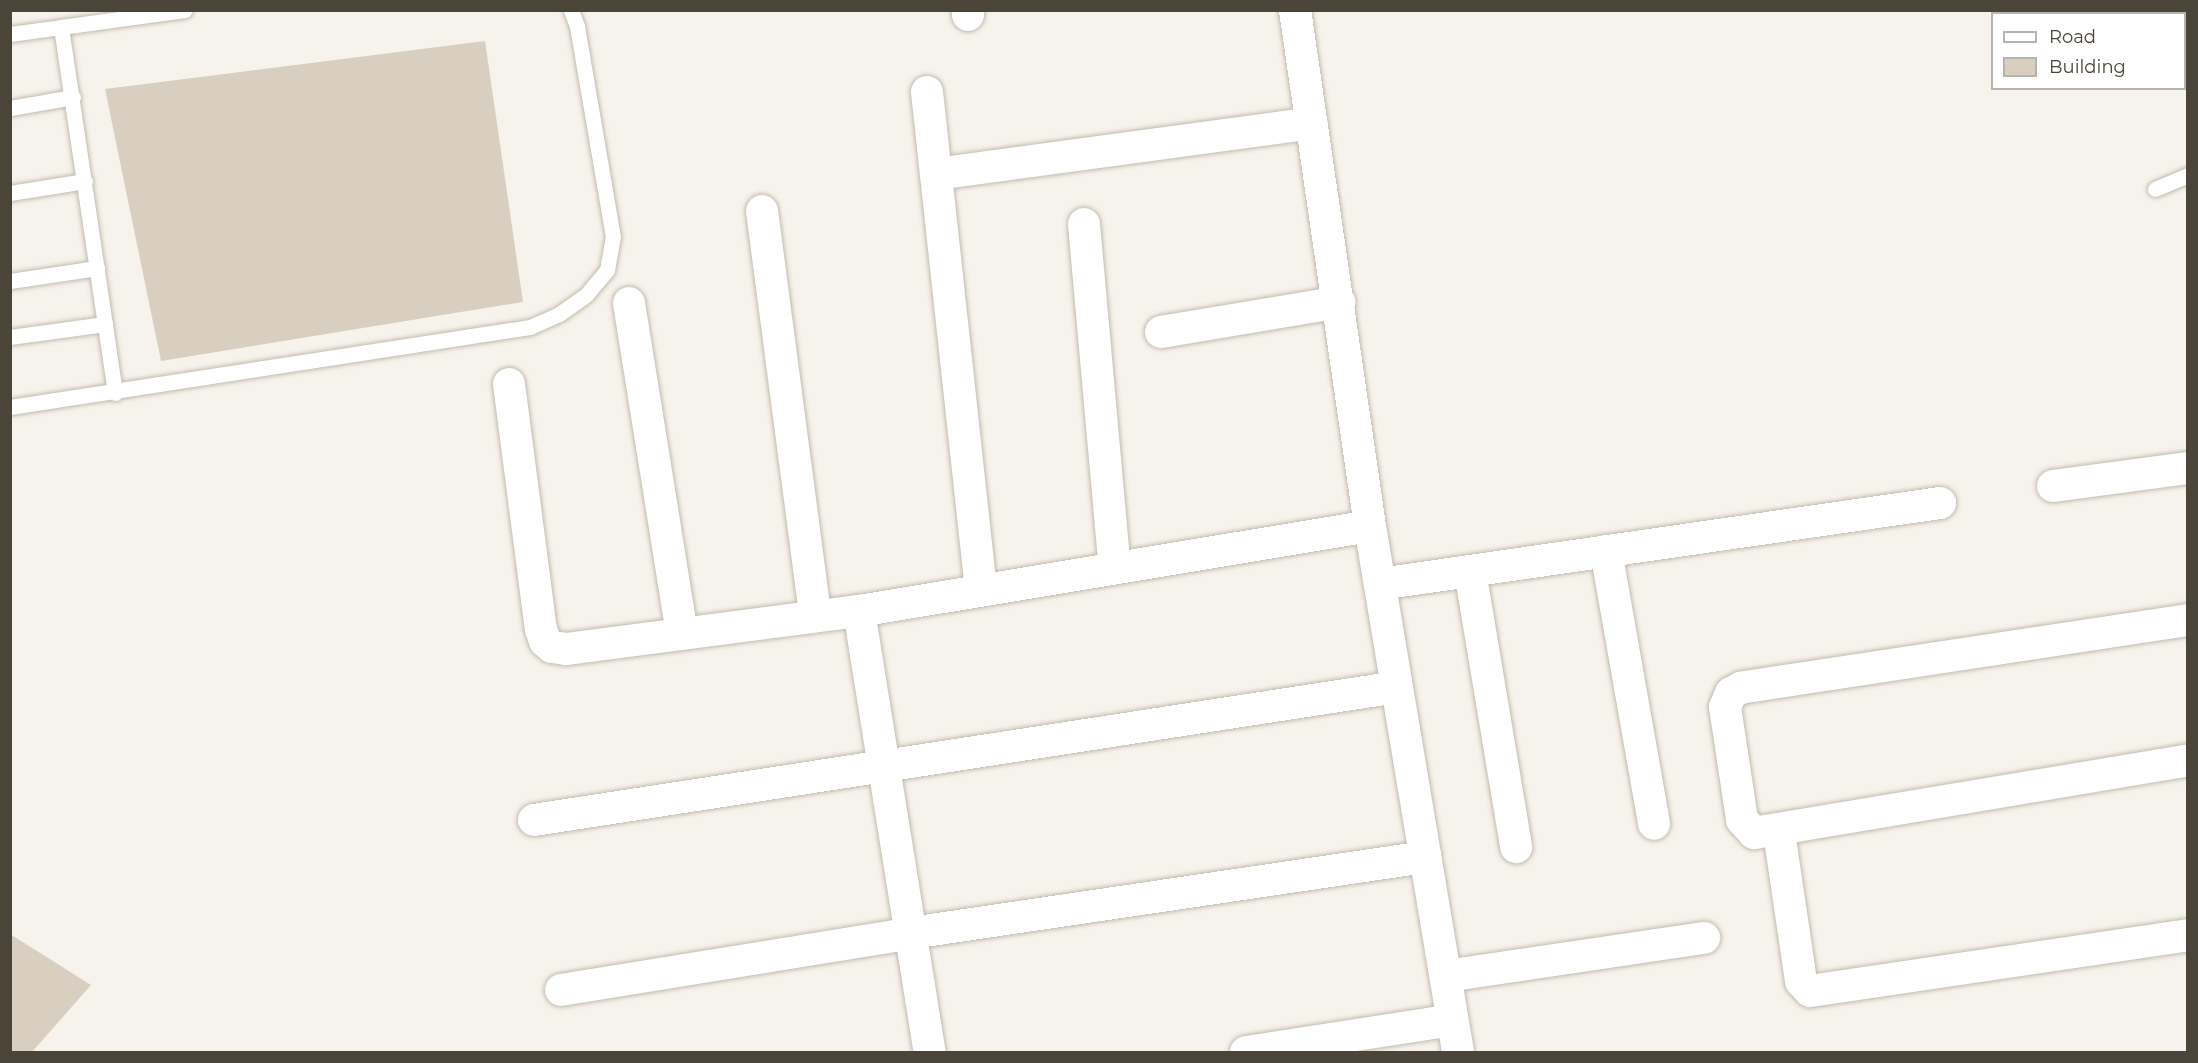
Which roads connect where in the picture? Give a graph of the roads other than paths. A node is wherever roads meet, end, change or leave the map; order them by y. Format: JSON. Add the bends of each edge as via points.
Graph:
{"nodes":[{"id":1,"x":184,"y":10,"type":"edge"},
{"id":2,"x":571,"y":10,"type":"edge"},
{"id":3,"x":1295,"y":10,"type":"edge"},
{"id":4,"x":61,"y":27,"type":"junction"},
{"id":5,"x":10,"y":34,"type":"edge"},
{"id":6,"x":927,"y":92,"type":"dead end"},
{"id":7,"x":73,"y":97,"type":"junction"},
{"id":8,"x":10,"y":108,"type":"edge"},
{"id":9,"x":1312,"y":123,"type":"junction"},
{"id":10,"x":936,"y":174,"type":"junction"},
{"id":11,"x":2187,"y":175,"type":"edge"},
{"id":12,"x":85,"y":181,"type":"junction"},
{"id":13,"x":2156,"y":189,"type":"dead end"},
{"id":14,"x":10,"y":193,"type":"edge"},
{"id":15,"x":762,"y":211,"type":"dead end"},
{"id":16,"x":1084,"y":224,"type":"dead end"},
{"id":17,"x":97,"y":268,"type":"junction"},
{"id":18,"x":10,"y":280,"type":"edge"},
{"id":19,"x":1340,"y":302,"type":"junction"},
{"id":20,"x":629,"y":303,"type":"dead end"},
{"id":21,"x":105,"y":324,"type":"junction"},
{"id":22,"x":1161,"y":332,"type":"dead end"},
{"id":23,"x":10,"y":337,"type":"edge"},
{"id":24,"x":509,"y":384,"type":"dead end"},
{"id":25,"x":115,"y":393,"type":"junction"},
{"id":26,"x":10,"y":407,"type":"edge"},
{"id":27,"x":2187,"y":468,"type":"edge"},
{"id":28,"x":2053,"y":486,"type":"dead end"},
{"id":29,"x":1940,"y":503,"type":"dead end"},
{"id":30,"x":1370,"y":526,"type":"junction"},
{"id":31,"x":1606,"y":551,"type":"junction"},
{"id":32,"x":1115,"y":568,"type":"junction"},
{"id":33,"x":1470,"y":572,"type":"junction"},
{"id":34,"x":1380,"y":584,"type":"junction"},
{"id":35,"x":981,"y":590,"type":"junction"},
{"id":36,"x":859,"y":610,"type":"junction"},
{"id":37,"x":815,"y":616,"type":"junction"},
{"id":38,"x":2187,"y":620,"type":"edge"},
{"id":39,"x":682,"y":634,"type":"junction"},
{"id":40,"x":1397,"y":687,"type":"junction"},
{"id":41,"x":2187,"y":760,"type":"edge"},
{"id":42,"x":884,"y":768,"type":"junction"},
{"id":43,"x":534,"y":820,"type":"dead end"},
{"id":44,"x":1654,"y":824,"type":"dead end"},
{"id":45,"x":1779,"y":832,"type":"junction"},
{"id":46,"x":1516,"y":847,"type":"dead end"},
{"id":47,"x":1425,"y":857,"type":"junction"},
{"id":48,"x":911,"y":933,"type":"junction"},
{"id":49,"x":2187,"y":935,"type":"edge"},
{"id":50,"x":1704,"y":938,"type":"dead end"},
{"id":51,"x":1446,"y":976,"type":"junction"},
{"id":52,"x":561,"y":990,"type":"dead end"},
{"id":53,"x":1452,"y":1020,"type":"junction"},
{"id":54,"x":930,"y":1053,"type":"edge"},
{"id":55,"x":1246,"y":1053,"type":"edge"},
{"id":56,"x":1458,"y":1053,"type":"edge"}],
"edges":[{"from":1,"to":4,"type":"lane"},
{"from":2,"to":25,"type":"lane","via":[[613,237],[607,270],[586,294],[559,314],[530,327]]},
{"from":3,"to":9,"type":"street"},
{"from":4,"to":5,"type":"lane"},
{"from":4,"to":7,"type":"lane"},
{"from":6,"to":10,"type":"street"},
{"from":7,"to":8,"type":"lane"},
{"from":7,"to":12,"type":"lane"},
{"from":9,"to":10,"type":"street"},
{"from":9,"to":19,"type":"street"},
{"from":10,"to":35,"type":"street"},
{"from":11,"to":13,"type":"lane"},
{"from":12,"to":14,"type":"lane"},
{"from":12,"to":17,"type":"lane"},
{"from":15,"to":37,"type":"street"},
{"from":16,"to":32,"type":"street"},
{"from":17,"to":18,"type":"lane"},
{"from":17,"to":21,"type":"lane"},
{"from":19,"to":22,"type":"street"},
{"from":19,"to":30,"type":"street"},
{"from":20,"to":39,"type":"street"},
{"from":21,"to":23,"type":"lane"},
{"from":21,"to":25,"type":"lane"},
{"from":24,"to":39,"type":"street","via":[[545,641],[552,647],[567,649]]},
{"from":25,"to":26,"type":"lane"},
{"from":27,"to":28,"type":"street"},
{"from":29,"to":31,"type":"street"},
{"from":30,"to":32,"type":"street"},
{"from":30,"to":34,"type":"street"},
{"from":31,"to":33,"type":"street"},
{"from":31,"to":44,"type":"street"},
{"from":32,"to":35,"type":"street"},
{"from":33,"to":34,"type":"street"},
{"from":33,"to":46,"type":"street"},
{"from":34,"to":40,"type":"street"},
{"from":35,"to":36,"type":"street"},
{"from":36,"to":37,"type":"street"},
{"from":36,"to":42,"type":"street"},
{"from":37,"to":39,"type":"street"},
{"from":38,"to":45,"type":"street","via":[[1741,688],[1731,693],[1725,707],[1742,820],[1754,833]]},
{"from":40,"to":42,"type":"street"},
{"from":40,"to":47,"type":"street"},
{"from":41,"to":45,"type":"street"},
{"from":42,"to":43,"type":"street"},
{"from":42,"to":48,"type":"street"},
{"from":45,"to":49,"type":"street","via":[[1801,981],[1810,992]]},
{"from":47,"to":48,"type":"street"},
{"from":47,"to":51,"type":"street"},
{"from":48,"to":52,"type":"street"},
{"from":48,"to":54,"type":"street"},
{"from":50,"to":51,"type":"street"},
{"from":51,"to":53,"type":"street"},
{"from":53,"to":55,"type":"street"},
{"from":53,"to":56,"type":"street"}]}
